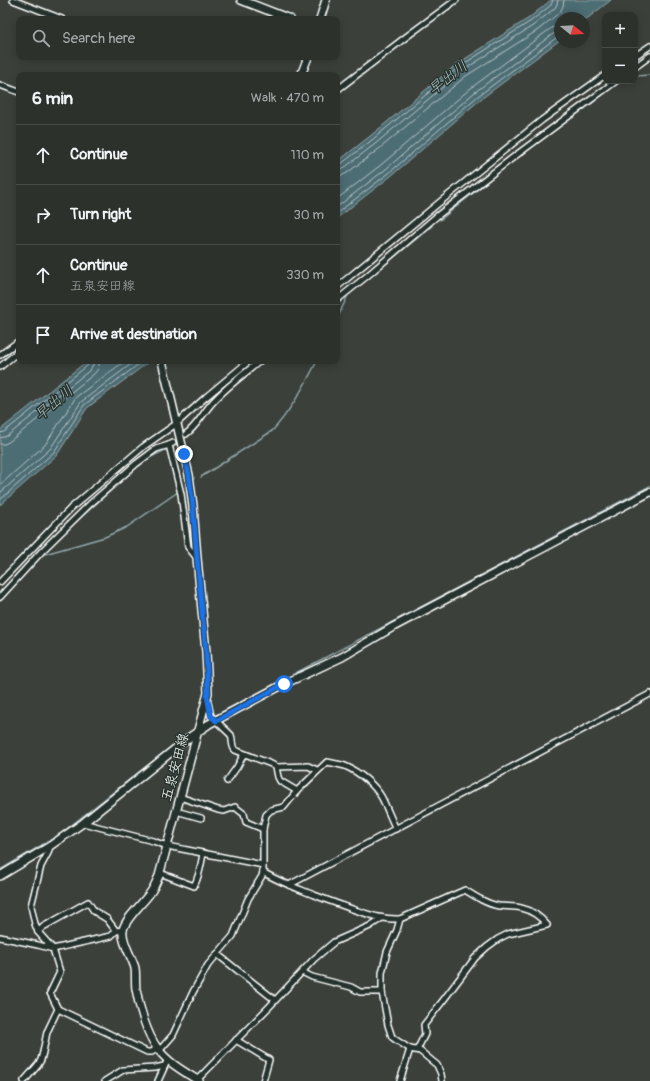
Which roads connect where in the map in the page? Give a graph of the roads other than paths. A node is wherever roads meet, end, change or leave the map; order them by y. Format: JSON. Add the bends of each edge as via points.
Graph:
{"nodes":[{"id":1,"x":13,"y":0,"type":"edge"},
{"id":2,"x":241,"y":0,"type":"edge"},
{"id":3,"x":326,"y":0,"type":"edge"},
{"id":4,"x":456,"y":0,"type":"edge"},
{"id":5,"x":54,"y":16,"type":"edge"},
{"id":6,"x":282,"y":16,"type":"edge"},
{"id":7,"x":321,"y":16,"type":"edge"},
{"id":8,"x":650,"y":46,"type":"edge"},
{"id":9,"x":638,"y":54,"type":"edge"},
{"id":10,"x":650,"y":56,"type":"edge"},
{"id":11,"x":307,"y":60,"type":"edge"},
{"id":12,"x":638,"y":65,"type":"edge"},
{"id":13,"x":302,"y":72,"type":"edge"},
{"id":14,"x":602,"y":77,"type":"edge"},
{"id":15,"x":612,"y":84,"type":"edge"},
{"id":16,"x":0,"y":85,"type":"edge"},
{"id":17,"x":340,"y":88,"type":"edge"},
{"id":18,"x":16,"y":91,"type":"edge"},
{"id":19,"x":340,"y":285,"type":"edge"},
{"id":20,"x":340,"y":298,"type":"edge"},
{"id":21,"x":16,"y":343,"type":"edge"},
{"id":22,"x":16,"y":354,"type":"edge"},
{"id":23,"x":0,"y":355,"type":"edge"},
{"id":24,"x":163,"y":364,"type":"edge"},
{"id":25,"x":245,"y":364,"type":"edge"},
{"id":26,"x":256,"y":364,"type":"edge"},
{"id":27,"x":0,"y":368,"type":"edge"},
{"id":28,"x":176,"y":422,"type":"junction"},
{"id":29,"x":186,"y":434,"type":"dead end"},
{"id":30,"x":650,"y":492,"type":"edge"},
{"id":31,"x":197,"y":558,"type":"junction"},
{"id":32,"x":0,"y":582,"type":"edge"},
{"id":33,"x":0,"y":597,"type":"edge"},
{"id":34,"x":650,"y":694,"type":"edge"},
{"id":35,"x":207,"y":696,"type":"junction"},
{"id":36,"x":216,"y":721,"type":"junction"},
{"id":37,"x":198,"y":732,"type":"junction"},
{"id":38,"x":244,"y":754,"type":"junction"},
{"id":39,"x":276,"y":767,"type":"junction"},
{"id":40,"x":318,"y":770,"type":"junction"},
{"id":41,"x":227,"y":781,"type":"dead end"},
{"id":42,"x":297,"y":791,"type":"junction"},
{"id":43,"x":180,"y":797,"type":"junction"},
{"id":44,"x":176,"y":811,"type":"junction"},
{"id":45,"x":201,"y":818,"type":"dead end"},
{"id":46,"x":83,"y":823,"type":"junction"},
{"id":47,"x":262,"y":828,"type":"junction"},
{"id":48,"x":396,"y":829,"type":"junction"},
{"id":49,"x":50,"y":846,"type":"junction"},
{"id":50,"x":167,"y":846,"type":"junction"},
{"id":51,"x":202,"y":853,"type":"junction"},
{"id":52,"x":263,"y":865,"type":"junction"},
{"id":53,"x":263,"y":872,"type":"junction"},
{"id":54,"x":160,"y":873,"type":"junction"},
{"id":55,"x":0,"y":876,"type":"edge"},
{"id":56,"x":289,"y":885,"type":"junction"},
{"id":57,"x":382,"y":918,"type":"junction"},
{"id":58,"x":400,"y":919,"type":"junction"},
{"id":59,"x":120,"y":931,"type":"junction"},
{"id":60,"x":38,"y":932,"type":"junction"},
{"id":61,"x":0,"y":936,"type":"edge"},
{"id":62,"x":53,"y":949,"type":"junction"},
{"id":63,"x":217,"y":954,"type":"junction"},
{"id":64,"x":302,"y":972,"type":"junction"},
{"id":65,"x":382,"y":992,"type":"junction"},
{"id":66,"x":275,"y":1000,"type":"junction"},
{"id":67,"x":58,"y":1009,"type":"junction"},
{"id":68,"x":236,"y":1040,"type":"junction"},
{"id":69,"x":158,"y":1049,"type":"junction"},
{"id":70,"x":410,"y":1049,"type":"junction"},
{"id":71,"x":417,"y":1050,"type":"junction"},
{"id":72,"x":168,"y":1059,"type":"junction"},
{"id":73,"x":164,"y":1066,"type":"junction"},
{"id":74,"x":198,"y":1080,"type":"edge"},
{"id":75,"x":24,"y":1081,"type":"edge"},
{"id":76,"x":105,"y":1081,"type":"edge"},
{"id":77,"x":158,"y":1081,"type":"edge"},
{"id":78,"x":263,"y":1081,"type":"edge"},
{"id":79,"x":400,"y":1081,"type":"edge"},
{"id":80,"x":442,"y":1081,"type":"edge"}],
"edges":[{"from":1,"to":5,"type":"street"},
{"from":2,"to":6,"type":"street"},
{"from":3,"to":7,"type":"street"},
{"from":4,"to":17,"type":"street"},
{"from":8,"to":9,"type":"street"},
{"from":10,"to":12,"type":"street"},
{"from":11,"to":13,"type":"street"},
{"from":14,"to":19,"type":"street","via":[[542,120]]},
{"from":15,"to":20,"type":"street","via":[[437,216]]},
{"from":16,"to":18,"type":"street"},
{"from":21,"to":23,"type":"street"},
{"from":22,"to":27,"type":"street"},
{"from":24,"to":28,"type":"street","name":"五泉安田線"},
{"from":25,"to":28,"type":"street"},
{"from":26,"to":29,"type":"street","via":[[221,394]]},
{"from":28,"to":31,"type":"street","name":"五泉安田線","via":[[189,475]]},
{"from":28,"to":32,"type":"street","via":[[71,508]]},
{"from":30,"to":36,"type":"street","via":[[392,627],[342,657],[284,684]]},
{"from":31,"to":33,"type":"street","via":[[188,547],[171,444],[156,449],[90,504]]},
{"from":31,"to":35,"type":"street","name":"五泉安田線","via":[[206,652]]},
{"from":34,"to":48,"type":"street"},
{"from":35,"to":36,"type":"street","via":[[211,716]]},
{"from":35,"to":37,"type":"street","name":"五泉安田線"},
{"from":36,"to":37,"type":"street"},
{"from":36,"to":38,"type":"street","via":[[231,735],[233,748]]},
{"from":37,"to":43,"type":"street","name":"五泉安田線"},
{"from":37,"to":46,"type":"street"},
{"from":38,"to":39,"type":"street"},
{"from":38,"to":41,"type":"street"},
{"from":39,"to":40,"type":"street","via":[[308,766]]},
{"from":39,"to":42,"type":"street","via":[[280,781]]},
{"from":40,"to":42,"type":"street"},
{"from":40,"to":48,"type":"street","via":[[326,762],[343,765],[359,774],[382,797]]},
{"from":42,"to":47,"type":"street","via":[[284,808],[270,810]]},
{"from":43,"to":44,"type":"street","name":"五泉安田線"},
{"from":43,"to":47,"type":"street","via":[[218,810],[224,811],[235,807],[244,814],[246,822]]},
{"from":44,"to":45,"type":"street"},
{"from":44,"to":50,"type":"street","name":"五泉安田線"},
{"from":46,"to":49,"type":"street"},
{"from":46,"to":50,"type":"street"},
{"from":47,"to":52,"type":"street"},
{"from":48,"to":56,"type":"street"},
{"from":49,"to":55,"type":"street"},
{"from":49,"to":60,"type":"street","via":[[31,900],[31,912]]},
{"from":50,"to":51,"type":"street"},
{"from":50,"to":54,"type":"street","name":"五泉安田線"},
{"from":51,"to":52,"type":"street"},
{"from":51,"to":54,"type":"street","via":[[199,876],[194,886]]},
{"from":52,"to":53,"type":"street"},
{"from":53,"to":56,"type":"street"},
{"from":53,"to":63,"type":"street","via":[[248,899],[233,936]]},
{"from":54,"to":59,"type":"street","name":"五泉安田線","via":[[155,885]]},
{"from":56,"to":57,"type":"street"},
{"from":57,"to":58,"type":"street"},
{"from":57,"to":64,"type":"street","via":[[334,942]]},
{"from":58,"to":65,"type":"street","via":[[387,952],[382,973]]},
{"from":58,"to":71,"type":"street","via":[[465,890],[486,902],[522,908],[535,914],[547,925],[508,934],[475,958],[424,1026],[425,1034]]},
{"from":59,"to":60,"type":"street","via":[[94,911],[88,902]]},
{"from":59,"to":62,"type":"street","via":[[111,936]]},
{"from":59,"to":69,"type":"street","via":[[135,968],[140,1004],[151,1038]]},
{"from":60,"to":62,"type":"street"},
{"from":61,"to":62,"type":"street"},
{"from":62,"to":67,"type":"street","via":[[60,972],[50,994]]},
{"from":63,"to":66,"type":"street"},
{"from":63,"to":69,"type":"street","via":[[193,992],[173,1035]]},
{"from":64,"to":65,"type":"street","via":[[360,992]]},
{"from":64,"to":66,"type":"street"},
{"from":65,"to":70,"type":"street","via":[[392,1037]]},
{"from":66,"to":68,"type":"street"},
{"from":67,"to":69,"type":"street","via":[[147,1052]]},
{"from":67,"to":75,"type":"street","via":[[46,1032],[41,1060]]},
{"from":68,"to":74,"type":"street"},
{"from":68,"to":78,"type":"street","via":[[269,1060]]},
{"from":69,"to":72,"type":"street"},
{"from":70,"to":71,"type":"street"},
{"from":70,"to":79,"type":"street"},
{"from":71,"to":80,"type":"street","via":[[437,1066]]},
{"from":72,"to":73,"type":"street"},
{"from":72,"to":74,"type":"street"},
{"from":73,"to":76,"type":"street","via":[[123,1070]]},
{"from":73,"to":77,"type":"street"}]}
